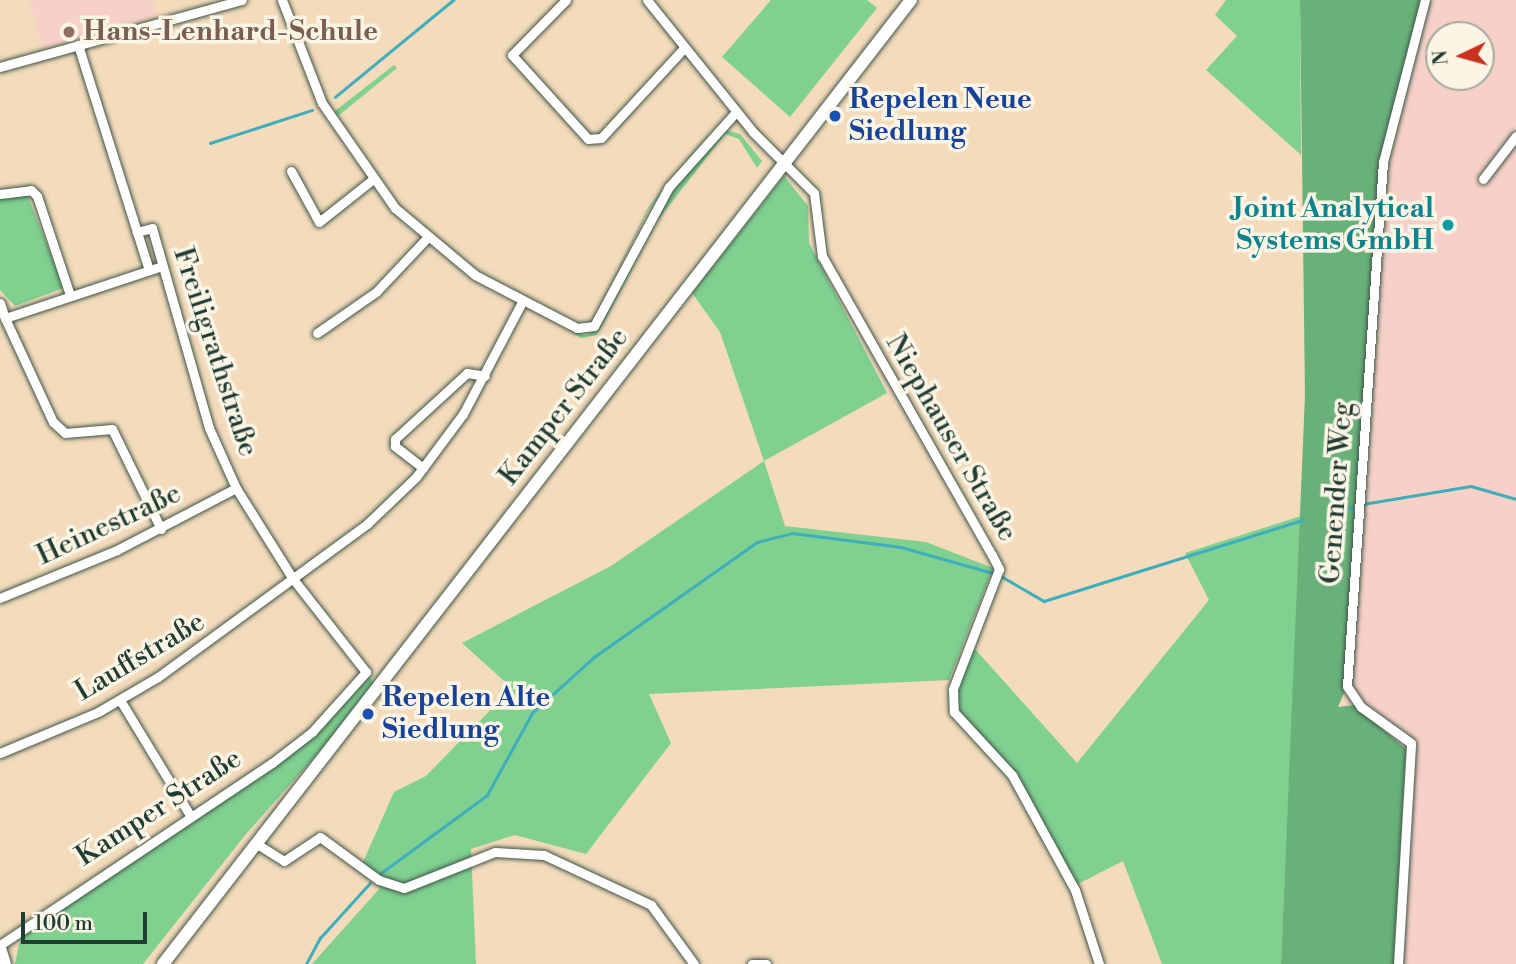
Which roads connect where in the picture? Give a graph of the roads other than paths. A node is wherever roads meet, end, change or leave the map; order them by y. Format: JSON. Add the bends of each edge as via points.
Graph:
{"nodes":[{"id":1,"x":242,"y":0,"type":"edge"},
{"id":2,"x":282,"y":0,"type":"edge"},
{"id":3,"x":566,"y":0,"type":"edge"},
{"id":4,"x":647,"y":0,"type":"edge"},
{"id":5,"x":911,"y":0,"type":"edge"},
{"id":6,"x":1426,"y":0,"type":"edge"},
{"id":7,"x":78,"y":45,"type":"junction"},
{"id":8,"x":684,"y":48,"type":"junction"},
{"id":9,"x":0,"y":67,"type":"edge"},
{"id":10,"x":736,"y":112,"type":"junction"},
{"id":11,"x":1516,"y":136,"type":"edge"},
{"id":12,"x":785,"y":162,"type":"junction"},
{"id":13,"x":292,"y":171,"type":"dead end"},
{"id":14,"x":1483,"y":179,"type":"dead end"},
{"id":15,"x":372,"y":180,"type":"junction"},
{"id":16,"x":0,"y":194,"type":"edge"},
{"id":17,"x":137,"y":232,"type":"junction"},
{"id":18,"x":426,"y":239,"type":"junction"},
{"id":19,"x":162,"y":266,"type":"junction"},
{"id":20,"x":149,"y":270,"type":"junction"},
{"id":21,"x":71,"y":295,"type":"junction"},
{"id":22,"x":522,"y":302,"type":"junction"},
{"id":23,"x":0,"y":303,"type":"edge"},
{"id":24,"x":5,"y":318,"type":"junction"},
{"id":25,"x":317,"y":333,"type":"dead end"},
{"id":26,"x":485,"y":376,"type":"junction"},
{"id":27,"x":423,"y":468,"type":"junction"},
{"id":28,"x":236,"y":488,"type":"junction"},
{"id":29,"x":160,"y":529,"type":"junction"},
{"id":30,"x":293,"y":579,"type":"junction"},
{"id":31,"x":0,"y":598,"type":"edge"},
{"id":32,"x":366,"y":672,"type":"joint"},
{"id":33,"x":120,"y":700,"type":"junction"},
{"id":34,"x":0,"y":753,"type":"edge"},
{"id":35,"x":190,"y":815,"type":"junction"},
{"id":36,"x":257,"y":844,"type":"junction"},
{"id":37,"x":0,"y":947,"type":"edge"},
{"id":38,"x":5,"y":964,"type":"edge"},
{"id":39,"x":163,"y":964,"type":"edge"},
{"id":40,"x":694,"y":964,"type":"edge"},
{"id":41,"x":752,"y":964,"type":"edge"},
{"id":42,"x":766,"y":964,"type":"edge"},
{"id":43,"x":1099,"y":964,"type":"edge"},
{"id":44,"x":1398,"y":964,"type":"edge"}],
"edges":[{"from":1,"to":7,"type":"street"},
{"from":2,"to":15,"type":"street","via":[[319,97]]},
{"from":3,"to":8,"type":"street","via":[[512,55],[514,64],[588,139],[601,138]]},
{"from":4,"to":8,"type":"street","name":"Niephauser Straße"},
{"from":5,"to":12,"type":"main road","name":"Kamper Straße"},
{"from":6,"to":44,"type":"street","name":"Genender Weg","via":[[1387,128],[1347,686],[1361,708],[1411,743]]},
{"from":7,"to":9,"type":"street"},
{"from":7,"to":17,"type":"street","name":"Freiligrathstraße"},
{"from":8,"to":10,"type":"street","name":"Niephauser Straße"},
{"from":10,"to":12,"type":"street","name":"Niephauser Straße"},
{"from":10,"to":22,"type":"street","name":"Kamper Straße","via":[[669,187],[599,318],[585,329]]},
{"from":11,"to":14,"type":"street"},
{"from":12,"to":36,"type":"main road","name":"Kamper Straße"},
{"from":12,"to":43,"type":"street","name":"Niephauser Straße","via":[[814,193],[822,256],[999,569],[953,689],[954,712],[1012,775],[1074,890]]},
{"from":13,"to":15,"type":"street","via":[[319,222]]},
{"from":15,"to":18,"type":"street"},
{"from":16,"to":21,"type":"street","via":[[31,190],[37,196]]},
{"from":17,"to":19,"type":"street","name":"Freiligrathstraße","via":[[152,228]]},
{"from":17,"to":20,"type":"street","name":"Freiligrathstraße"},
{"from":18,"to":22,"type":"street"},
{"from":18,"to":25,"type":"street","via":[[376,292]]},
{"from":19,"to":20,"type":"street"},
{"from":19,"to":28,"type":"street","name":"Freiligrathstraße","via":[[209,428]]},
{"from":20,"to":21,"type":"street"},
{"from":21,"to":24,"type":"street"},
{"from":22,"to":26,"type":"street","name":"Lauffstraße"},
{"from":23,"to":24,"type":"street"},
{"from":24,"to":29,"type":"street","via":[[53,422],[65,433],[112,429]]},
{"from":26,"to":27,"type":"street","name":"Lauffstraße"},
{"from":26,"to":27,"type":"street","via":[[467,373],[396,439],[395,446]]},
{"from":27,"to":30,"type":"street","name":"Lauffstraße","via":[[367,524]]},
{"from":28,"to":29,"type":"street","name":"Heinestraße"},
{"from":28,"to":30,"type":"street","name":"Freiligrathstraße"},
{"from":29,"to":31,"type":"street","name":"Heinestraße"},
{"from":30,"to":32,"type":"street","name":"Freiligrathstraße"},
{"from":30,"to":33,"type":"street","name":"Lauffstraße"},
{"from":32,"to":35,"type":"street","name":"Kamper Straße","via":[[312,732]]},
{"from":33,"to":34,"type":"street","name":"Lauffstraße"},
{"from":33,"to":35,"type":"street"},
{"from":35,"to":37,"type":"street","name":"Kamper Straße"},
{"from":36,"to":39,"type":"main road","name":"Kamper Straße"},
{"from":36,"to":40,"type":"street","via":[[284,861],[306,843],[329,840],[379,880],[404,888],[495,852],[544,855],[651,905]]},
{"from":37,"to":38,"type":"main road"},
{"from":41,"to":42,"type":"street"}]}
